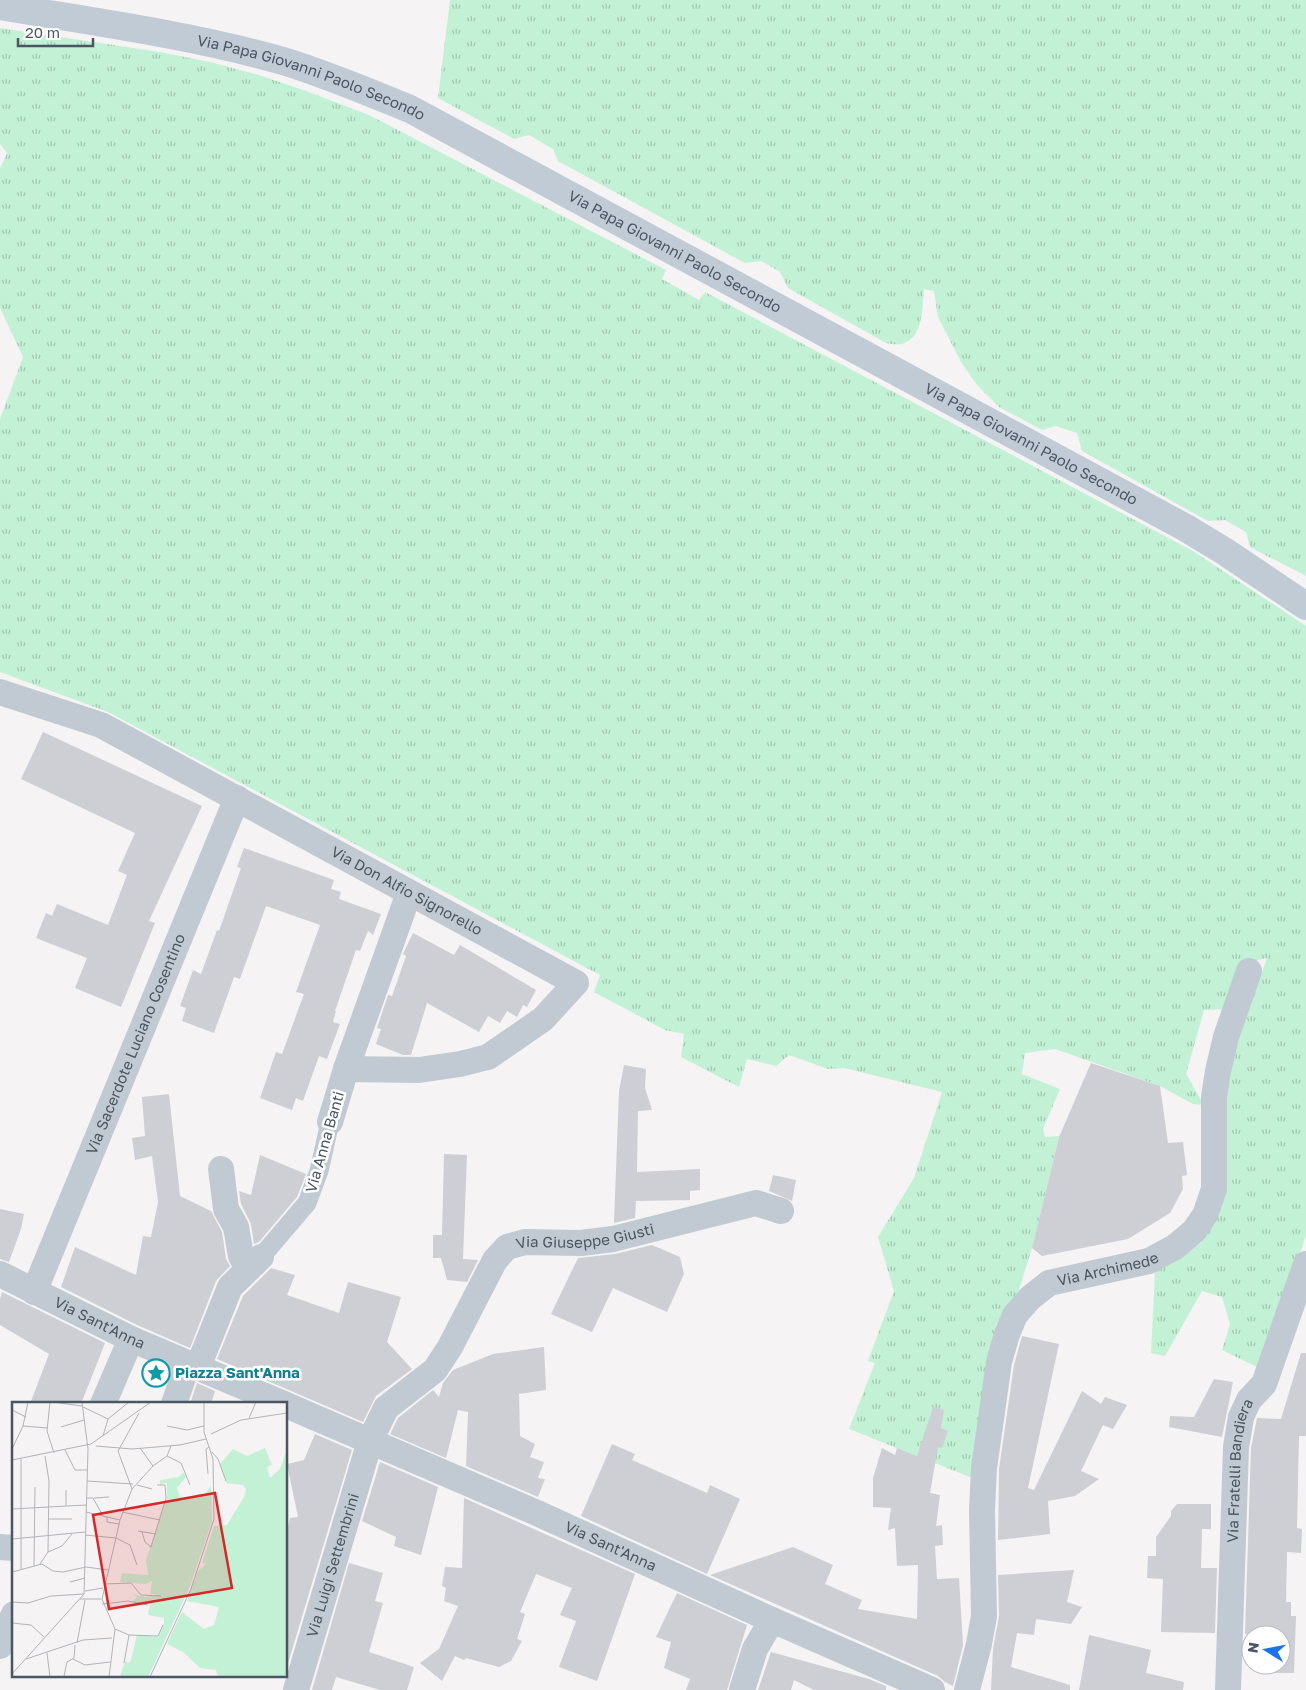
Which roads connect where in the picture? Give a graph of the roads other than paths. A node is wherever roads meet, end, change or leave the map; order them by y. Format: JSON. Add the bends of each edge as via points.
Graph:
{"nodes":[{"id":1,"x":0,"y":6,"type":"edge"},
{"id":2,"x":1306,"y":606,"type":"edge"},
{"id":3,"x":0,"y":692,"type":"edge"},
{"id":4,"x":237,"y":798,"type":"junction"},
{"id":5,"x":409,"y":893,"type":"junction"},
{"id":6,"x":1249,"y":971,"type":"dead end"},
{"id":7,"x":346,"y":1069,"type":"junction"},
{"id":8,"x":330,"y":1122,"type":"joint"},
{"id":9,"x":221,"y":1169,"type":"dead end"},
{"id":10,"x":781,"y":1211,"type":"dead end"},
{"id":11,"x":254,"y":1263,"type":"junction"},
{"id":12,"x":1306,"y":1264,"type":"edge"},
{"id":13,"x":0,"y":1274,"type":"edge"},
{"id":14,"x":34,"y":1292,"type":"junction"},
{"id":15,"x":131,"y":1339,"type":"junction"},
{"id":16,"x":193,"y":1365,"type":"junction"},
{"id":17,"x":104,"y":1402,"type":"edge"},
{"id":18,"x":175,"y":1402,"type":"edge"},
{"id":19,"x":280,"y":1402,"type":"edge"},
{"id":20,"x":288,"y":1405,"type":"edge"},
{"id":21,"x":370,"y":1441,"type":"junction"},
{"id":22,"x":12,"y":1619,"type":"edge"},
{"id":23,"x":772,"y":1620,"type":"junction"},
{"id":24,"x":0,"y":1646,"type":"edge"},
{"id":25,"x":296,"y":1690,"type":"edge"},
{"id":26,"x":742,"y":1690,"type":"edge"},
{"id":27,"x":932,"y":1690,"type":"edge"},
{"id":28,"x":967,"y":1690,"type":"edge"},
{"id":29,"x":1228,"y":1690,"type":"edge"}],
"edges":[{"from":1,"to":2,"type":"main road","name":"Via Papa Giovanni Paolo Secondo","via":[[166,34],[282,61],[410,109],[1186,528]]},
{"from":3,"to":4,"type":"street","name":"Via Don Alfio Signorello","via":[[102,725]]},
{"from":4,"to":5,"type":"street","name":"Via Don Alfio Signorello"},
{"from":4,"to":14,"type":"street","name":"Via Sacerdote Luciano Cosentino"},
{"from":5,"to":7,"type":"street","name":"Via Anna Banti"},
{"from":5,"to":7,"type":"street","name":"Via Don Alfio Signorello","via":[[576,983],[543,1019],[488,1057],[419,1070]]},
{"from":6,"to":28,"type":"street","name":"Via Archimede","via":[[1218,1071],[1214,1097],[1214,1189],[1205,1215],[1194,1231],[1175,1247],[1149,1261],[1049,1284],[1015,1315],[1007,1334],[999,1362],[984,1468],[984,1616]]},
{"from":7,"to":8,"type":"street","name":"Via Anna Banti"},
{"from":8,"to":11,"type":"street","name":"Via Anna Banti","via":[[319,1171],[307,1203]]},
{"from":9,"to":11,"type":"street","via":[[226,1209],[236,1227],[241,1256]]},
{"from":10,"to":21,"type":"street","name":"Via Giuseppe Giusti","via":[[756,1203],[613,1239],[581,1243],[525,1242],[507,1247],[495,1260],[450,1347],[434,1370],[386,1408]]},
{"from":11,"to":16,"type":"street","name":"Via Anna Banti","via":[[230,1287]]},
{"from":12,"to":29,"type":"street","name":"Via Fratelli Bandiera","via":[[1264,1384],[1249,1400],[1241,1416],[1236,1447]]},
{"from":13,"to":14,"type":"street","name":"Via Sant'Anna"},
{"from":14,"to":15,"type":"street","name":"Via Sant'Anna"},
{"from":15,"to":16,"type":"street","name":"Via Sant'Anna"},
{"from":15,"to":17,"type":"street"},
{"from":16,"to":18,"type":"street","name":"Via Anna Banti"},
{"from":16,"to":19,"type":"street","name":"Via Sant'Anna"},
{"from":20,"to":21,"type":"street","name":"Via Sant'Anna"},
{"from":21,"to":23,"type":"street","name":"Via Sant'Anna"},
{"from":21,"to":25,"type":"street","name":"Via Luigi Settembrini"},
{"from":22,"to":24,"type":"street"},
{"from":23,"to":26,"type":"street","via":[[755,1649]]},
{"from":23,"to":27,"type":"street","name":"Via Sant'Anna"}]}
